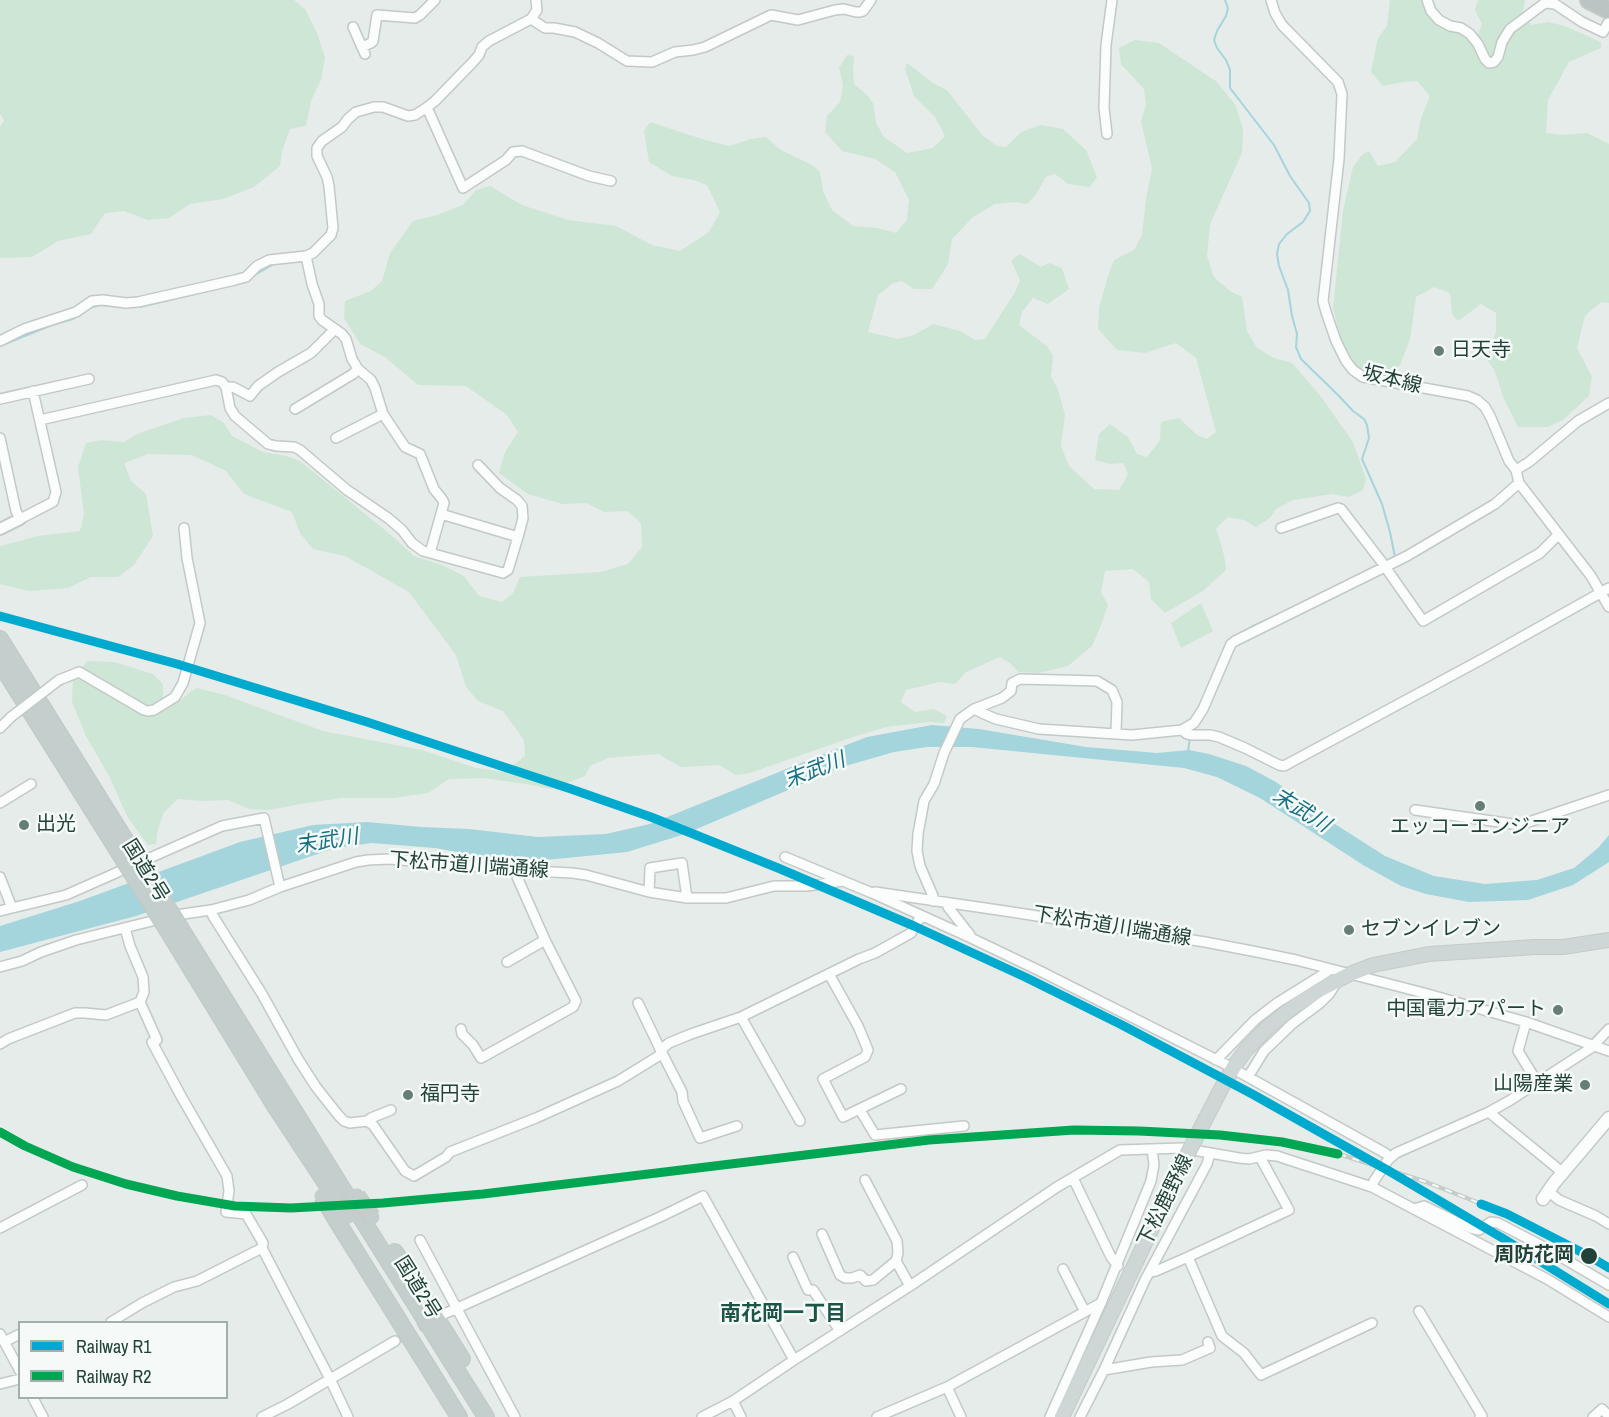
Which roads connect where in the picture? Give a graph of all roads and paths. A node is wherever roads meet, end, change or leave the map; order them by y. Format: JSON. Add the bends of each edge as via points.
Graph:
{"nodes":[{"id":1,"x":435,"y":0,"type":"edge"},
{"id":2,"x":544,"y":0,"type":"edge"},
{"id":3,"x":871,"y":0,"type":"edge"},
{"id":4,"x":1112,"y":0,"type":"edge"},
{"id":5,"x":1271,"y":0,"type":"edge"},
{"id":6,"x":1427,"y":0,"type":"edge"},
{"id":7,"x":1589,"y":0,"type":"edge"},
{"id":8,"x":536,"y":5,"type":"edge"},
{"id":9,"x":531,"y":19,"type":"junction"},
{"id":10,"x":1607,"y":25,"type":"edge"},
{"id":11,"x":353,"y":27,"type":"dead end"},
{"id":12,"x":426,"y":108,"type":"junction"},
{"id":13,"x":1107,"y":134,"type":"dead end"},
{"id":14,"x":611,"y":181,"type":"dead end"},
{"id":15,"x":306,"y":256,"type":"junction"},
{"id":16,"x":335,"y":329,"type":"junction"},
{"id":17,"x":0,"y":341,"type":"edge"},
{"id":18,"x":358,"y":369,"type":"junction"},
{"id":19,"x":89,"y":379,"type":"dead end"},
{"id":20,"x":226,"y":387,"type":"junction"},
{"id":21,"x":33,"y":391,"type":"junction"},
{"id":22,"x":0,"y":399,"type":"edge"},
{"id":23,"x":1609,"y":404,"type":"edge"},
{"id":24,"x":295,"y":409,"type":"dead end"},
{"id":25,"x":383,"y":414,"type":"junction"},
{"id":26,"x":40,"y":420,"type":"junction"},
{"id":27,"x":0,"y":438,"type":"edge"},
{"id":28,"x":336,"y":438,"type":"dead end"},
{"id":29,"x":478,"y":465,"type":"dead end"},
{"id":30,"x":1516,"y":470,"type":"junction"},
{"id":31,"x":1519,"y":483,"type":"junction"},
{"id":32,"x":441,"y":514,"type":"junction"},
{"id":33,"x":20,"y":519,"type":"junction"},
{"id":34,"x":184,"y":528,"type":"dead end"},
{"id":35,"x":1281,"y":528,"type":"dead end"},
{"id":36,"x":0,"y":529,"type":"edge"},
{"id":37,"x":1558,"y":535,"type":"junction"},
{"id":38,"x":518,"y":537,"type":"junction"},
{"id":39,"x":430,"y":553,"type":"junction"},
{"id":40,"x":1384,"y":565,"type":"junction"},
{"id":41,"x":1605,"y":591,"type":"edge"},
{"id":42,"x":1609,"y":607,"type":"edge"},
{"id":43,"x":0,"y":639,"type":"edge"},
{"id":44,"x":0,"y":663,"type":"edge"},
{"id":45,"x":974,"y":709,"type":"junction"},
{"id":46,"x":0,"y":728,"type":"edge"},
{"id":47,"x":1116,"y":733,"type":"junction"},
{"id":48,"x":1187,"y":733,"type":"junction"},
{"id":49,"x":32,"y":784,"type":"dead end"},
{"id":50,"x":1609,"y":795,"type":"edge"},
{"id":51,"x":0,"y":803,"type":"edge"},
{"id":52,"x":1415,"y":810,"type":"dead end"},
{"id":53,"x":129,"y":856,"type":"junction"},
{"id":54,"x":785,"y":857,"type":"dead end"},
{"id":55,"x":514,"y":870,"type":"junction"},
{"id":56,"x":0,"y":877,"type":"edge"},
{"id":57,"x":843,"y":882,"type":"junction"},
{"id":58,"x":280,"y":884,"type":"junction"},
{"id":59,"x":649,"y":892,"type":"junction"},
{"id":60,"x":872,"y":893,"type":"junction"},
{"id":61,"x":687,"y":898,"type":"junction"},
{"id":62,"x":933,"y":901,"type":"junction"},
{"id":63,"x":948,"y":903,"type":"junction"},
{"id":64,"x":12,"y":908,"type":"junction"},
{"id":65,"x":211,"y":910,"type":"junction"},
{"id":66,"x":0,"y":911,"type":"edge"},
{"id":67,"x":921,"y":916,"type":"junction"},
{"id":68,"x":125,"y":928,"type":"junction"},
{"id":69,"x":969,"y":937,"type":"junction"},
{"id":70,"x":545,"y":940,"type":"junction"},
{"id":71,"x":1609,"y":940,"type":"edge"},
{"id":72,"x":507,"y":962,"type":"dead end"},
{"id":73,"x":0,"y":968,"type":"edge"},
{"id":74,"x":829,"y":974,"type":"junction"},
{"id":75,"x":1350,"y":974,"type":"junction"},
{"id":76,"x":1333,"y":975,"type":"junction"},
{"id":77,"x":140,"y":1002,"type":"junction"},
{"id":78,"x":638,"y":1003,"type":"dead end"},
{"id":79,"x":741,"y":1017,"type":"junction"},
{"id":80,"x":1526,"y":1022,"type":"junction"},
{"id":81,"x":461,"y":1029,"type":"dead end"},
{"id":82,"x":1609,"y":1029,"type":"edge"},
{"id":83,"x":0,"y":1044,"type":"edge"},
{"id":84,"x":1594,"y":1045,"type":"junction"},
{"id":85,"x":1609,"y":1051,"type":"edge"},
{"id":86,"x":662,"y":1053,"type":"junction"},
{"id":87,"x":1216,"y":1060,"type":"junction"},
{"id":88,"x":1227,"y":1065,"type":"dead end"},
{"id":89,"x":1536,"y":1082,"type":"junction"},
{"id":90,"x":901,"y":1089,"type":"dead end"},
{"id":91,"x":283,"y":1105,"type":"junction"},
{"id":92,"x":391,"y":1110,"type":"dead end"},
{"id":93,"x":860,"y":1110,"type":"junction"},
{"id":94,"x":1490,"y":1112,"type":"junction"},
{"id":95,"x":367,"y":1121,"type":"junction"},
{"id":96,"x":800,"y":1121,"type":"dead end"},
{"id":97,"x":1607,"y":1123,"type":"edge"},
{"id":98,"x":737,"y":1126,"type":"dead end"},
{"id":99,"x":964,"y":1126,"type":"dead end"},
{"id":100,"x":1152,"y":1149,"type":"junction"},
{"id":101,"x":1209,"y":1153,"type":"junction"},
{"id":102,"x":1260,"y":1157,"type":"junction"},
{"id":103,"x":1390,"y":1157,"type":"junction"},
{"id":104,"x":1562,"y":1172,"type":"junction"},
{"id":105,"x":1073,"y":1178,"type":"junction"},
{"id":106,"x":866,"y":1180,"type":"dead end"},
{"id":107,"x":82,"y":1185,"type":"dead end"},
{"id":108,"x":1372,"y":1187,"type":"junction"},
{"id":109,"x":1545,"y":1195,"type":"joint"},
{"id":110,"x":340,"y":1196,"type":"junction"},
{"id":111,"x":1414,"y":1209,"type":"junction"},
{"id":112,"x":354,"y":1217,"type":"junction"},
{"id":113,"x":1609,"y":1224,"type":"edge"},
{"id":114,"x":0,"y":1228,"type":"edge"},
{"id":115,"x":822,"y":1234,"type":"dead end"},
{"id":116,"x":420,"y":1240,"type":"dead end"},
{"id":117,"x":262,"y":1248,"type":"junction"},
{"id":118,"x":793,"y":1257,"type":"dead end"},
{"id":119,"x":1188,"y":1257,"type":"junction"},
{"id":120,"x":896,"y":1261,"type":"junction"},
{"id":121,"x":1119,"y":1266,"type":"junction"},
{"id":122,"x":1064,"y":1269,"type":"dead end"},
{"id":123,"x":1144,"y":1276,"type":"junction"},
{"id":124,"x":1609,"y":1285,"type":"edge"},
{"id":125,"x":910,"y":1286,"type":"junction"},
{"id":126,"x":1101,"y":1303,"type":"junction"},
{"id":127,"x":457,"y":1308,"type":"junction"},
{"id":128,"x":1419,"y":1311,"type":"dead end"},
{"id":129,"x":1085,"y":1312,"type":"junction"},
{"id":130,"x":444,"y":1314,"type":"dead end"},
{"id":131,"x":1609,"y":1317,"type":"edge"},
{"id":132,"x":114,"y":1321,"type":"edge"},
{"id":133,"x":1372,"y":1323,"type":"dead end"},
{"id":134,"x":840,"y":1331,"type":"junction"},
{"id":135,"x":18,"y":1334,"type":"edge"},
{"id":136,"x":2,"y":1338,"type":"edge"},
{"id":137,"x":395,"y":1341,"type":"tunnel mouth"},
{"id":138,"x":1208,"y":1342,"type":"dead end"},
{"id":139,"x":794,"y":1360,"type":"junction"},
{"id":140,"x":18,"y":1367,"type":"edge"},
{"id":141,"x":1104,"y":1370,"type":"junction"},
{"id":142,"x":330,"y":1379,"type":"junction"},
{"id":143,"x":18,"y":1380,"type":"edge"},
{"id":144,"x":0,"y":1384,"type":"edge"},
{"id":145,"x":947,"y":1386,"type":"junction"},
{"id":146,"x":34,"y":1399,"type":"edge"},
{"id":147,"x":733,"y":1401,"type":"junction"},
{"id":148,"x":1609,"y":1416,"type":"edge"},
{"id":149,"x":44,"y":1417,"type":"edge"},
{"id":150,"x":262,"y":1417,"type":"edge"},
{"id":151,"x":348,"y":1417,"type":"edge"},
{"id":152,"x":459,"y":1417,"type":"edge"},
{"id":153,"x":486,"y":1417,"type":"edge"},
{"id":154,"x":498,"y":1417,"type":"edge"},
{"id":155,"x":515,"y":1417,"type":"edge"},
{"id":156,"x":702,"y":1417,"type":"edge"},
{"id":157,"x":741,"y":1417,"type":"edge"},
{"id":158,"x":877,"y":1417,"type":"edge"},
{"id":159,"x":961,"y":1417,"type":"edge"},
{"id":160,"x":1050,"y":1417,"type":"edge"},
{"id":161,"x":1062,"y":1417,"type":"edge"},
{"id":162,"x":1080,"y":1417,"type":"edge"},
{"id":163,"x":1480,"y":1417,"type":"edge"},
{"id":164,"x":1593,"y":1417,"type":"edge"}],
"edges":[{"from":1,"to":11,"type":"street","via":[[415,18],[377,15],[373,41],[364,50]]},
{"from":2,"to":8,"type":"street"},
{"from":3,"to":9,"type":"street","via":[[863,11],[835,10],[798,20],[771,15],[705,47],[675,52],[652,62],[627,61],[575,32],[545,28]]},
{"from":4,"to":13,"type":"street","via":[[1106,45]]},
{"from":5,"to":30,"type":"street","name":"坂本線","via":[[1282,25],[1338,82],[1342,94],[1323,301],[1346,361],[1363,377],[1477,400],[1491,417]]},
{"from":6,"to":10,"type":"street","via":[[1439,20],[1470,34],[1489,63],[1498,57],[1510,29],[1545,3],[1555,4],[1582,22]]},
{"from":7,"to":10,"type":"highway"},
{"from":8,"to":9,"type":"street"},
{"from":9,"to":12,"type":"street","via":[[489,41]]},
{"from":12,"to":14,"type":"street","via":[[463,188],[513,152],[522,151]]},
{"from":12,"to":15,"type":"street","via":[[408,116],[383,107],[356,112],[322,141],[317,156],[329,186],[333,228],[323,244]]},
{"from":15,"to":16,"type":"street","via":[[319,315]]},
{"from":15,"to":17,"type":"street","via":[[269,260],[246,277],[138,302],[92,301],[75,312]]},
{"from":16,"to":18,"type":"street","via":[[345,339]]},
{"from":16,"to":20,"type":"street","via":[[311,353],[258,386],[250,396]]},
{"from":18,"to":24,"type":"street"},
{"from":18,"to":25,"type":"street","via":[[371,380]]},
{"from":19,"to":21,"type":"street"},
{"from":20,"to":26,"type":"street","via":[[216,380]]},
{"from":20,"to":39,"type":"street","via":[[235,416],[268,444],[300,450],[388,518],[412,543]]},
{"from":21,"to":22,"type":"street"},
{"from":21,"to":26,"type":"street"},
{"from":23,"to":30,"type":"street","via":[[1578,421]]},
{"from":25,"to":28,"type":"street"},
{"from":25,"to":32,"type":"street","via":[[405,447],[420,454],[444,503]]},
{"from":26,"to":33,"type":"street","via":[[56,492],[53,502]]},
{"from":27,"to":33,"type":"street"},
{"from":29,"to":38,"type":"street","via":[[522,506]]},
{"from":30,"to":31,"type":"street","name":"坂本線"},
{"from":31,"to":37,"type":"street","name":"坂本線"},
{"from":31,"to":40,"type":"street","via":[[1496,504]]},
{"from":32,"to":38,"type":"street"},
{"from":32,"to":39,"type":"street"},
{"from":33,"to":36,"type":"street"},
{"from":34,"to":46,"type":"street","bridge":true,"via":[[200,623],[183,683],[175,697],[154,710],[144,710],[79,672],[59,680]]},
{"from":35,"to":40,"type":"street","via":[[1341,509]]},
{"from":37,"to":40,"type":"street","via":[[1540,553],[1424,621]]},
{"from":37,"to":41,"type":"street","name":"坂本線"},
{"from":38,"to":39,"type":"street","via":[[508,570],[503,573]]},
{"from":40,"to":48,"type":"street","via":[[1235,640]]},
{"from":41,"to":42,"type":"street","name":"坂本線"},
{"from":41,"to":48,"type":"street","via":[[1284,766],[1219,737]]},
{"from":43,"to":53,"type":"highway","name":"国道2号"},
{"from":44,"to":53,"type":"highway","name":"国道2号"},
{"from":45,"to":47,"type":"street","via":[[996,719],[1039,729]]},
{"from":45,"to":47,"type":"street","via":[[1002,698],[1011,691],[1012,683],[1020,680],[1097,681],[1112,690],[1117,702]]},
{"from":45,"to":62,"type":"street","via":[[960,719],[924,801],[917,851]]},
{"from":47,"to":48,"type":"street"},
{"from":49,"to":51,"type":"street"},
{"from":50,"to":52,"type":"street","via":[[1520,825]]},
{"from":53,"to":91,"type":"highway","name":"国道2号","bridge":true},
{"from":54,"to":57,"type":"street"},
{"from":55,"to":58,"type":"street","name":"下松市道川端通線","via":[[368,860]]},
{"from":55,"to":59,"type":"street","name":"下松市道川端通線","via":[[586,875]]},
{"from":55,"to":70,"type":"street"},
{"from":56,"to":64,"type":"street"},
{"from":57,"to":60,"type":"street"},
{"from":57,"to":61,"type":"street","name":"下松市道川端通線","via":[[774,886],[726,898]]},
{"from":58,"to":64,"type":"street","via":[[264,818],[222,826],[66,896]]},
{"from":58,"to":65,"type":"street","name":"下松市道川端通線","via":[[249,900]]},
{"from":59,"to":61,"type":"street","name":"下松市道川端通線"},
{"from":59,"to":61,"type":"street","via":[[650,868],[682,863]]},
{"from":60,"to":62,"type":"street","name":"下松市道川端通線"},
{"from":60,"to":67,"type":"street"},
{"from":62,"to":63,"type":"street","name":"下松市道川端通線"},
{"from":63,"to":69,"type":"street"},
{"from":63,"to":76,"type":"street","name":"下松市道川端通線","via":[[1205,942],[1296,960]]},
{"from":64,"to":66,"type":"street"},
{"from":65,"to":68,"type":"street","name":"下松市道川端通線"},
{"from":65,"to":95,"type":"street","via":[[316,1087],[344,1121]]},
{"from":67,"to":69,"type":"street"},
{"from":67,"to":74,"type":"street","via":[[911,933]]},
{"from":68,"to":73,"type":"street","name":"下松市道川端通線","via":[[76,940]]},
{"from":68,"to":77,"type":"street","via":[[142,977],[144,992]]},
{"from":69,"to":87,"type":"street"},
{"from":70,"to":72,"type":"street"},
{"from":70,"to":81,"type":"street","via":[[576,1001],[573,1007],[481,1058]]},
{"from":71,"to":75,"type":"main road","name":"下松鹿野線","via":[[1563,947],[1429,954],[1373,965]]},
{"from":74,"to":79,"type":"street"},
{"from":74,"to":93,"type":"street","via":[[868,1050],[865,1057],[823,1079],[843,1117]]},
{"from":75,"to":76,"type":"main road","name":"下松鹿野線"},
{"from":75,"to":80,"type":"street"},
{"from":76,"to":87,"type":"street","via":[[1277,1003]]},
{"from":76,"to":103,"type":"street","via":[[1329,994],[1292,1024],[1243,1074]]},
{"from":76,"to":161,"type":"main road","name":"下松鹿野線","bridge":true,"via":[[1269,1026],[1235,1065],[1187,1155]]},
{"from":77,"to":83,"type":"street","via":[[106,1015],[75,1013]]},
{"from":77,"to":117,"type":"street","via":[[154,1031],[157,1040],[152,1042],[159,1057],[227,1176],[226,1212],[246,1214],[263,1243]]},
{"from":78,"to":86,"type":"street"},
{"from":79,"to":86,"type":"street","via":[[669,1043]]},
{"from":79,"to":96,"type":"street"},
{"from":80,"to":84,"type":"street"},
{"from":80,"to":89,"type":"street","via":[[1518,1051]]},
{"from":82,"to":84,"type":"street"},
{"from":84,"to":85,"type":"street"},
{"from":84,"to":89,"type":"street"},
{"from":86,"to":95,"type":"street","via":[[618,1080],[450,1152],[414,1176],[405,1171],[374,1125]]},
{"from":86,"to":98,"type":"street","via":[[700,1138]]},
{"from":87,"to":88,"type":"street"},
{"from":89,"to":94,"type":"street"},
{"from":90,"to":93,"type":"street"},
{"from":91,"to":110,"type":"highway","name":"国道2号"},
{"from":91,"to":110,"type":"highway","name":"国道2号"},
{"from":92,"to":95,"type":"street"},
{"from":93,"to":99,"type":"street","via":[[875,1135]]},
{"from":94,"to":103,"type":"street"},
{"from":94,"to":104,"type":"street"},
{"from":97,"to":104,"type":"main road"},
{"from":100,"to":101,"type":"street","via":[[1182,1148]]},
{"from":100,"to":105,"type":"street","via":[[1120,1150]]},
{"from":100,"to":121,"type":"street","via":[[1151,1181]]},
{"from":101,"to":102,"type":"street"},
{"from":101,"to":123,"type":"street","via":[[1207,1164]]},
{"from":102,"to":108,"type":"street","via":[[1277,1156]]},
{"from":102,"to":119,"type":"street","via":[[1289,1209]]},
{"from":103,"to":108,"type":"street"},
{"from":104,"to":109,"type":"main road"},
{"from":105,"to":121,"type":"street"},
{"from":105,"to":125,"type":"street"},
{"from":106,"to":120,"type":"street","via":[[897,1241]]},
{"from":107,"to":114,"type":"street"},
{"from":108,"to":111,"type":"street"},
{"from":109,"to":113,"type":"street"},
{"from":110,"to":112,"type":"highway","name":"国道2号","bridge":true},
{"from":110,"to":112,"type":"highway","name":"国道2号"},
{"from":111,"to":124,"type":"street","via":[[1424,1206],[1479,1230],[1491,1222],[1498,1223]]},
{"from":111,"to":131,"type":"street","via":[[1547,1279]]},
{"from":112,"to":152,"type":"highway","name":"国道2号"},
{"from":112,"to":153,"type":"highway","name":"国道2号"},
{"from":112,"to":154,"type":"highway","name":"国道2号","via":[[422,1294]]},
{"from":115,"to":120,"type":"street","via":[[840,1275],[845,1278],[860,1275],[866,1281],[873,1280]]},
{"from":116,"to":127,"type":"street"},
{"from":117,"to":132,"type":"street","via":[[197,1281],[163,1292]]},
{"from":117,"to":142,"type":"street"},
{"from":118,"to":134,"type":"street","via":[[808,1290],[813,1290]]},
{"from":119,"to":123,"type":"street"},
{"from":119,"to":133,"type":"street","via":[[1222,1336],[1244,1353],[1261,1375]]},
{"from":120,"to":125,"type":"street"},
{"from":121,"to":126,"type":"street"},
{"from":122,"to":129,"type":"street"},
{"from":123,"to":141,"type":"street"},
{"from":125,"to":134,"type":"street"},
{"from":126,"to":129,"type":"street"},
{"from":126,"to":160,"type":"street"},
{"from":127,"to":130,"type":"street"},
{"from":127,"to":139,"type":"street","via":[[703,1196]]},
{"from":127,"to":155,"type":"street"},
{"from":128,"to":163,"type":"street"},
{"from":129,"to":145,"type":"street"},
{"from":134,"to":139,"type":"street"},
{"from":135,"to":136,"type":"street"},
{"from":136,"to":140,"type":"street"},
{"from":137,"to":142,"type":"street"},
{"from":138,"to":141,"type":"street","via":[[1210,1348],[1182,1360]]},
{"from":139,"to":147,"type":"street"},
{"from":141,"to":162,"type":"street"},
{"from":142,"to":150,"type":"street"},
{"from":142,"to":151,"type":"street"},
{"from":143,"to":144,"type":"street"},
{"from":145,"to":158,"type":"street"},
{"from":145,"to":159,"type":"street"},
{"from":146,"to":149,"type":"street"},
{"from":147,"to":156,"type":"street"},
{"from":147,"to":157,"type":"street"},
{"from":148,"to":164,"type":"street","via":[[1602,1409]]}]}
